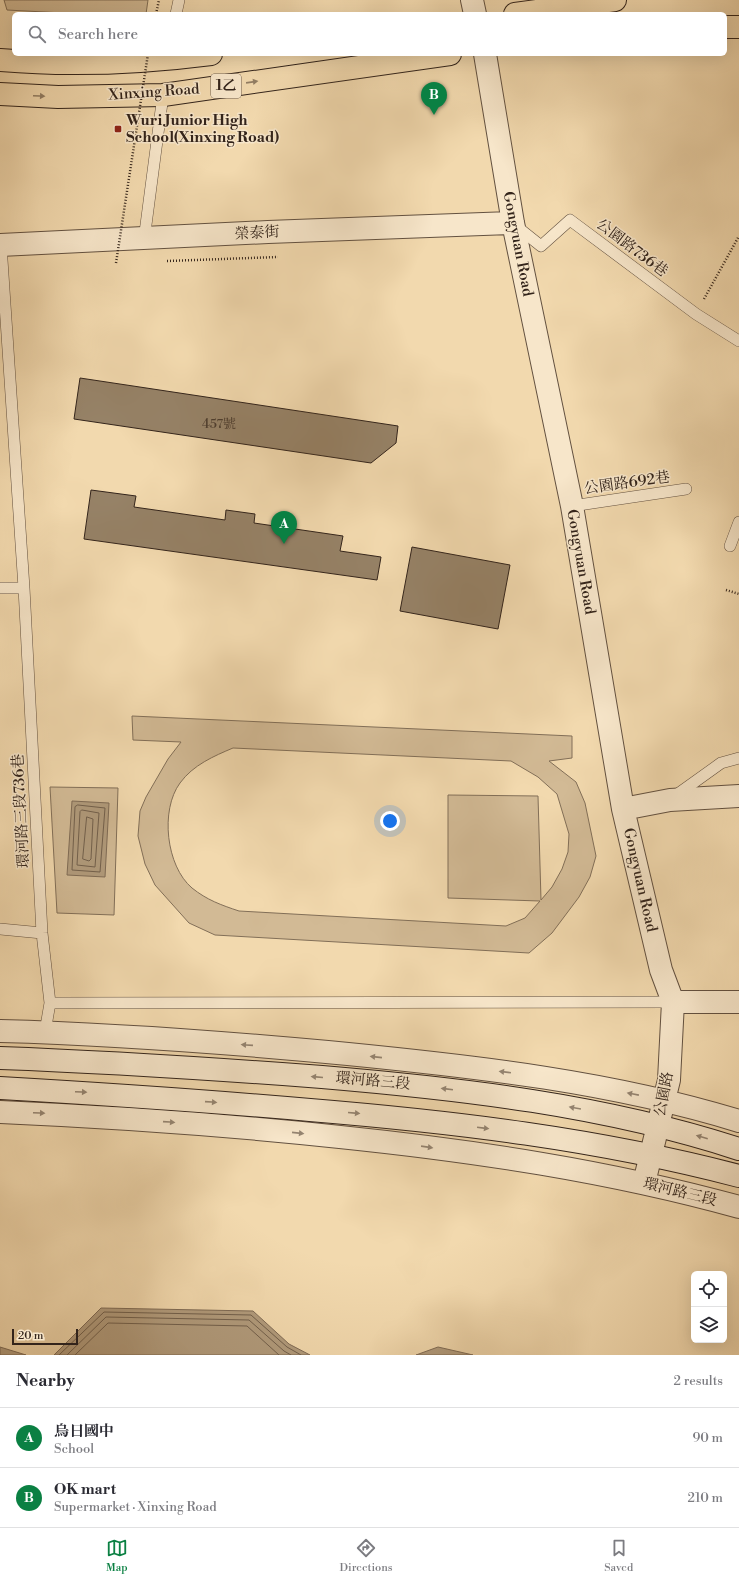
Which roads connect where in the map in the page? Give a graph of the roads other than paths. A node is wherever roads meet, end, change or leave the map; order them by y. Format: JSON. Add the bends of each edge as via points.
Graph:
{"nodes":[{"id":1,"x":179,"y":0,"type":"edge"},
{"id":2,"x":472,"y":0,"type":"edge"},
{"id":3,"x":615,"y":0,"type":"edge"},
{"id":4,"x":176,"y":12,"type":"edge"},
{"id":5,"x":475,"y":12,"type":"edge"},
{"id":6,"x":529,"y":12,"type":"edge"},
{"id":7,"x":727,"y":26,"type":"edge"},
{"id":8,"x":739,"y":27,"type":"edge"},
{"id":9,"x":160,"y":56,"type":"edge"},
{"id":10,"x":436,"y":56,"type":"edge"},
{"id":11,"x":485,"y":56,"type":"edge"},
{"id":12,"x":0,"y":60,"type":"edge"},
{"id":13,"x":0,"y":94,"type":"edge"},
{"id":14,"x":163,"y":95,"type":"junction"},
{"id":15,"x":513,"y":223,"type":"junction"},
{"id":16,"x":144,"y":240,"type":"junction"},
{"id":17,"x":1,"y":245,"type":"edge"},
{"id":18,"x":739,"y":341,"type":"edge"},
{"id":19,"x":686,"y":489,"type":"dead end"},
{"id":20,"x":572,"y":506,"type":"junction"},
{"id":21,"x":739,"y":522,"type":"edge"},
{"id":22,"x":730,"y":546,"type":"dead end"},
{"id":23,"x":0,"y":588,"type":"edge"},
{"id":24,"x":24,"y":588,"type":"junction"},
{"id":25,"x":739,"y":758,"type":"edge"},
{"id":26,"x":739,"y":796,"type":"edge"},
{"id":27,"x":670,"y":800,"type":"junction"},
{"id":28,"x":623,"y":809,"type":"junction"},
{"id":29,"x":0,"y":929,"type":"edge"},
{"id":30,"x":42,"y":933,"type":"junction"},
{"id":31,"x":673,"y":1002,"type":"junction"},
{"id":32,"x":739,"y":1002,"type":"edge"},
{"id":33,"x":50,"y":1003,"type":"junction"},
{"id":34,"x":0,"y":1031,"type":"edge"},
{"id":35,"x":45,"y":1032,"type":"junction"},
{"id":36,"x":0,"y":1058,"type":"edge"},
{"id":37,"x":0,"y":1088,"type":"edge"},
{"id":38,"x":665,"y":1101,"type":"junction"},
{"id":39,"x":0,"y":1112,"type":"edge"},
{"id":40,"x":739,"y":1121,"type":"edge"},
{"id":41,"x":658,"y":1125,"type":"junction"},
{"id":42,"x":739,"y":1149,"type":"edge"},
{"id":43,"x":651,"y":1155,"type":"junction"},
{"id":44,"x":739,"y":1176,"type":"edge"},
{"id":45,"x":644,"y":1183,"type":"junction"},
{"id":46,"x":739,"y":1196,"type":"edge"},
{"id":47,"x":739,"y":1207,"type":"edge"}],
"edges":[{"from":1,"to":4,"type":"lane"},
{"from":2,"to":5,"type":"street"},
{"from":3,"to":6,"type":"main road"},
{"from":7,"to":8,"type":"main road"},
{"from":9,"to":12,"type":"main road","name":"Xinxing Road","number":"1乙","via":[[39,64]]},
{"from":14,"to":10,"type":"main road","name":"Xinxing Road","number":"1乙","one_way":true},
{"from":11,"to":15,"type":"street","name":"Gongyuan Road"},
{"from":13,"to":14,"type":"main road","name":"Xinxing Road","number":"1乙","one_way":true,"via":[[58,97]]},
{"from":14,"to":16,"type":"lane"},
{"from":15,"to":16,"type":"street","name":"榮泰街","via":[[268,232]]},
{"from":15,"to":18,"type":"lane","name":"公園路736巷","via":[[541,246],[570,220],[696,314]]},
{"from":15,"to":20,"type":"street","name":"Gongyuan Road"},
{"from":16,"to":17,"type":"street","name":"榮泰街"},
{"from":17,"to":24,"type":"lane","name":"環河路三段736巷"},
{"from":19,"to":20,"type":"lane","name":"公園路692巷"},
{"from":20,"to":28,"type":"street","name":"Gongyuan Road"},
{"from":21,"to":22,"type":"lane"},
{"from":23,"to":24,"type":"lane"},
{"from":24,"to":30,"type":"lane","name":"環河路三段736巷"},
{"from":25,"to":27,"type":"lane","via":[[721,763]]},
{"from":26,"to":27,"type":"street"},
{"from":27,"to":28,"type":"street"},
{"from":28,"to":31,"type":"street","name":"Gongyuan Road","via":[[661,970]]},
{"from":29,"to":30,"type":"lane"},
{"from":30,"to":33,"type":"lane","name":"環河路三段736巷"},
{"from":31,"to":32,"type":"street"},
{"from":31,"to":33,"type":"lane"},
{"from":31,"to":38,"type":"street","name":"公園路","via":[[669,1080]]},
{"from":33,"to":35,"type":"lane","name":"環河路三段736巷"},
{"from":34,"to":35,"type":"street","name":"環河路三段"},
{"from":38,"to":35,"type":"street","name":"環河路三段","one_way":true,"via":[[529,1075],[418,1061],[270,1046]]},
{"from":41,"to":36,"type":"street","name":"環河路三段","one_way":true,"via":[[526,1099],[419,1085],[160,1066]]},
{"from":37,"to":43,"type":"street","name":"環河路三段","one_way":true,"via":[[414,1118],[595,1144]]},
{"from":38,"to":40,"type":"street","name":"環河路三段"},
{"from":38,"to":41,"type":"street","name":"公園路"},
{"from":39,"to":45,"type":"street","name":"環河路三段","one_way":true,"via":[[83,1115],[261,1129],[411,1145],[520,1160]]},
{"from":42,"to":41,"type":"street","name":"環河路三段","one_way":true},
{"from":41,"to":43,"type":"street","name":"公園路"},
{"from":43,"to":44,"type":"street","name":"環河路三段"},
{"from":43,"to":45,"type":"street","name":"公園路"},
{"from":45,"to":46,"type":"lane","via":[[692,1183]]},
{"from":45,"to":47,"type":"street","name":"環河路三段"}]}
